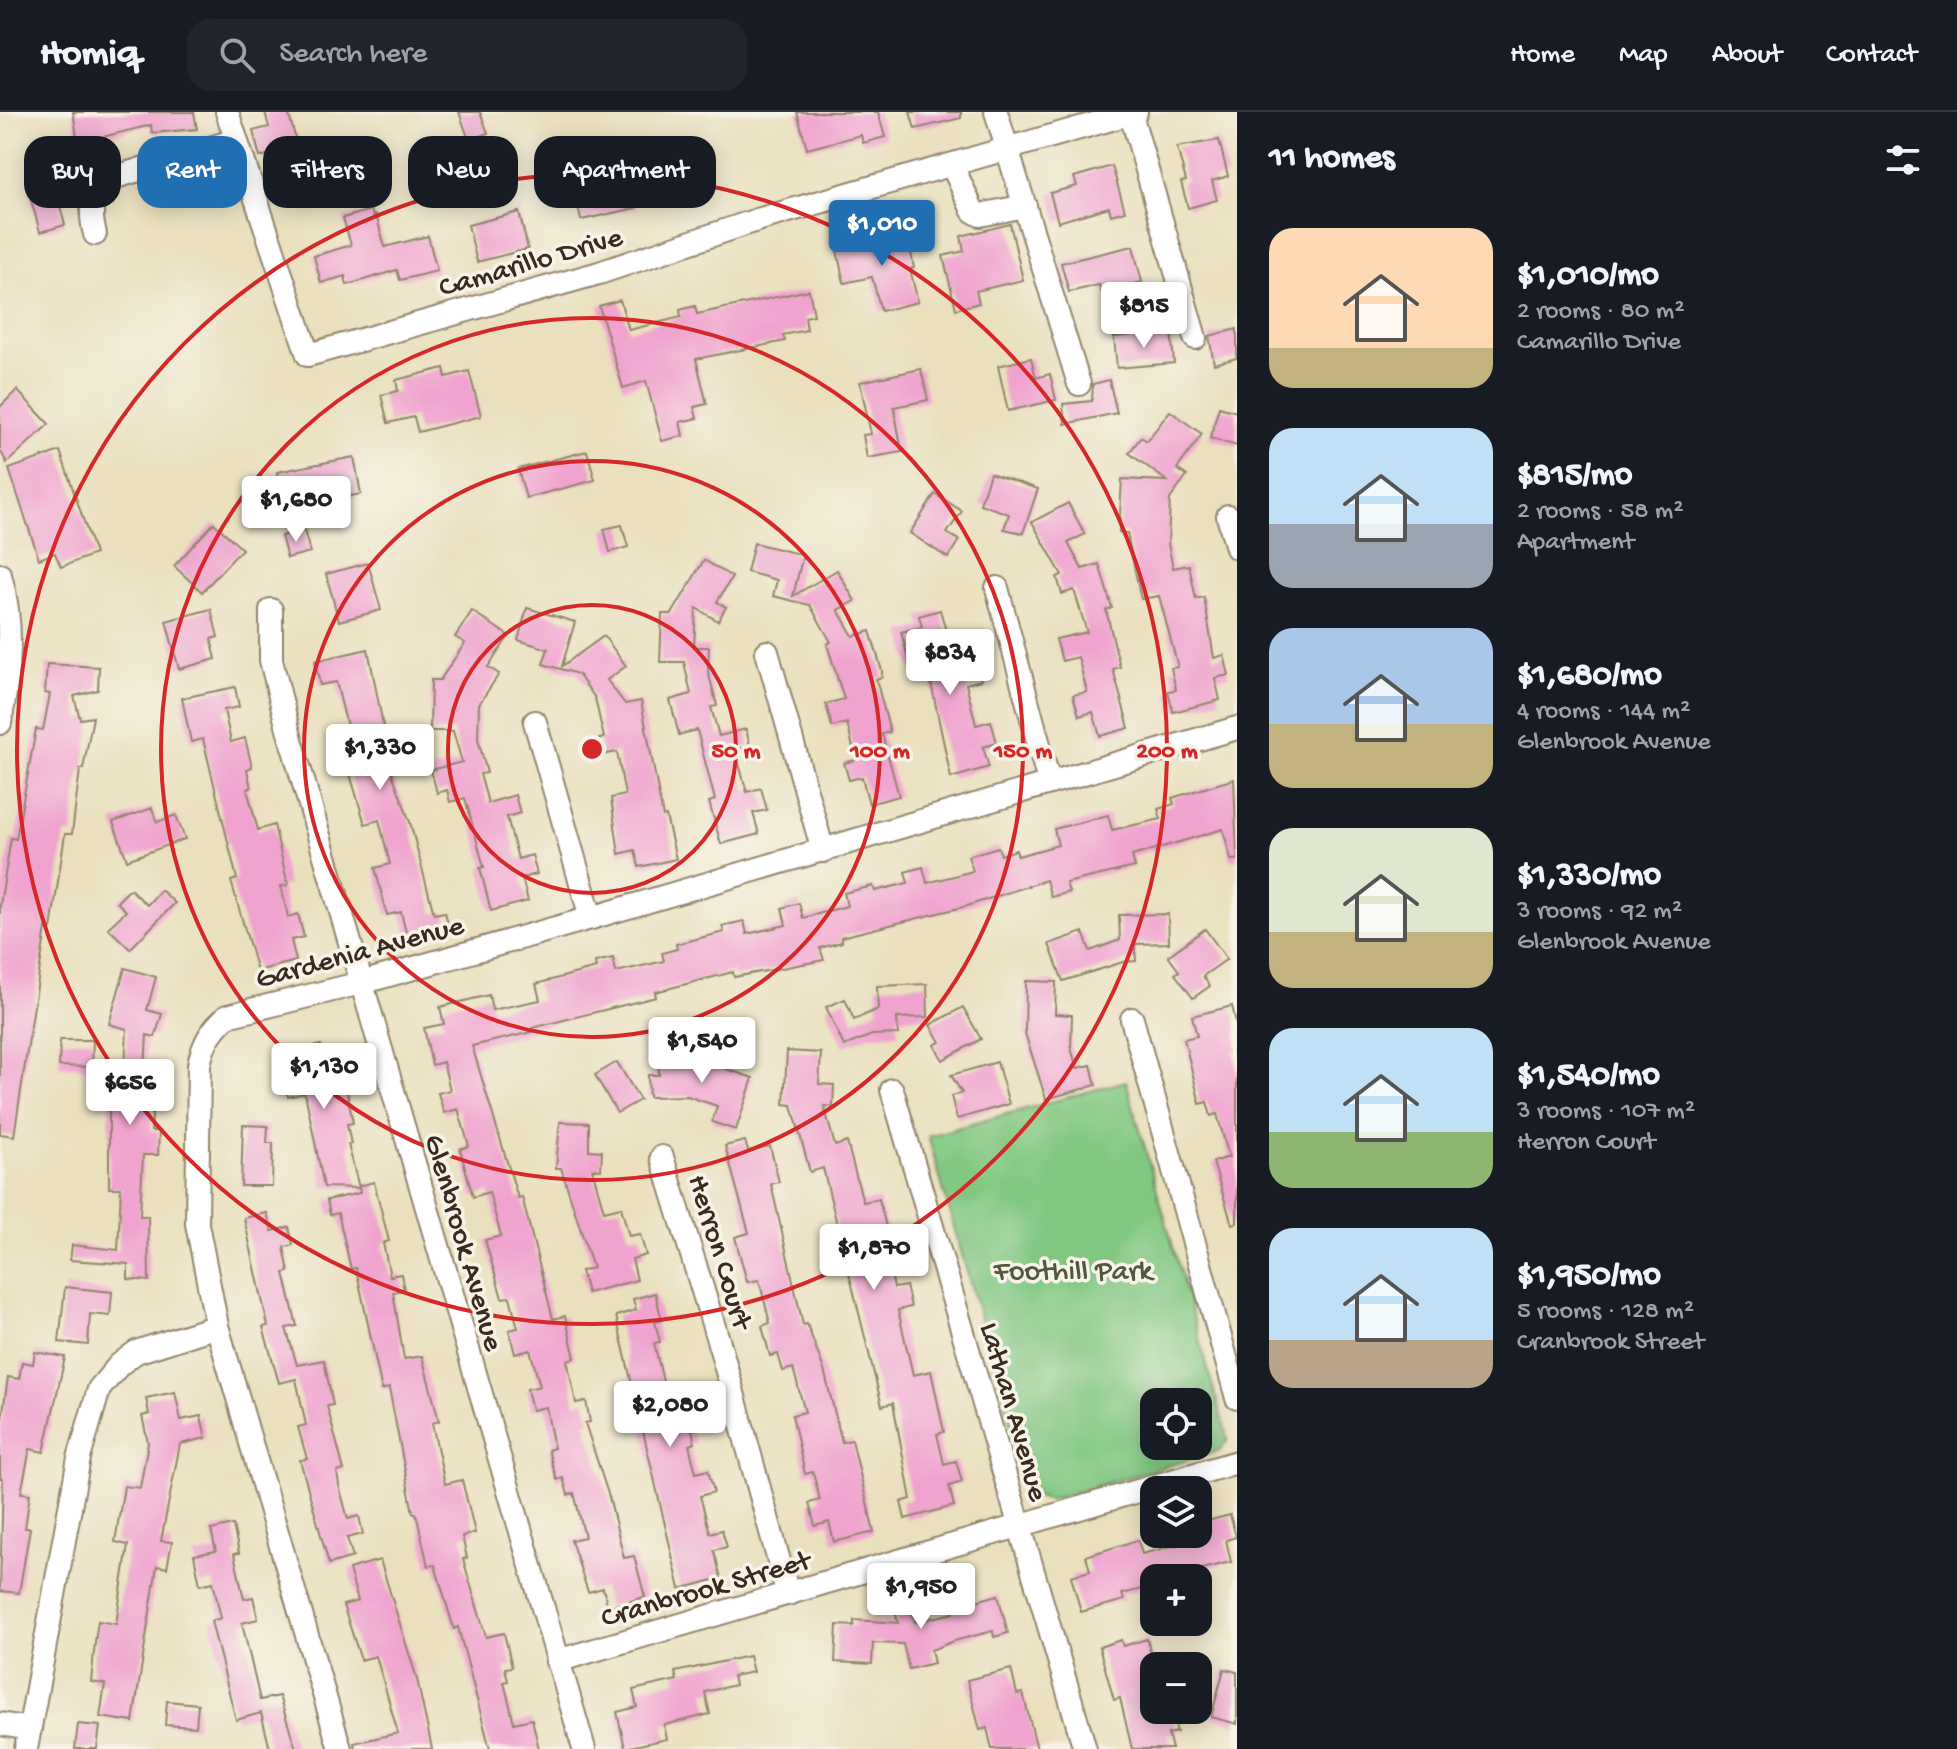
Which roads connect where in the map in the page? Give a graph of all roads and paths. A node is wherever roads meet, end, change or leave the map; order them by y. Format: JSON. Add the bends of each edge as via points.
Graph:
{"nodes":[{"id":1,"x":227,"y":112,"type":"edge"},
{"id":2,"x":996,"y":112,"type":"edge"},
{"id":3,"x":1133,"y":113,"type":"edge"},
{"id":4,"x":235,"y":136,"type":"edge"},
{"id":5,"x":1007,"y":149,"type":"junction"},
{"id":6,"x":952,"y":165,"type":"junction"},
{"id":7,"x":137,"y":170,"type":"edge"},
{"id":8,"x":247,"y":173,"type":"edge"},
{"id":9,"x":1025,"y":206,"type":"junction"},
{"id":10,"x":95,"y":234,"type":"dead end"},
{"id":11,"x":1195,"y":338,"type":"dead end"},
{"id":12,"x":1079,"y":384,"type":"dead end"},
{"id":13,"x":1228,"y":516,"type":"dead end"},
{"id":14,"x":1237,"y":548,"type":"edge"},
{"id":15,"x":0,"y":575,"type":"edge"},
{"id":16,"x":997,"y":588,"type":"dead end"},
{"id":17,"x":271,"y":610,"type":"dead end"},
{"id":18,"x":767,"y":652,"type":"dead end"},
{"id":19,"x":535,"y":722,"type":"dead end"},
{"id":20,"x":0,"y":723,"type":"edge"},
{"id":21,"x":1237,"y":728,"type":"edge"},
{"id":22,"x":1049,"y":782,"type":"junction"},
{"id":23,"x":823,"y":851,"type":"junction"},
{"id":24,"x":591,"y":918,"type":"junction"},
{"id":25,"x":361,"y":983,"type":"junction"},
{"id":26,"x":1132,"y":1019,"type":"dead end"},
{"id":27,"x":892,"y":1090,"type":"dead end"},
{"id":28,"x":662,"y":1157,"type":"dead end"},
{"id":29,"x":217,"y":1326,"type":"junction"},
{"id":30,"x":1237,"y":1398,"type":"edge"},
{"id":31,"x":1237,"y":1462,"type":"edge"},
{"id":32,"x":1019,"y":1528,"type":"junction"},
{"id":33,"x":788,"y":1594,"type":"junction"},
{"id":34,"x":557,"y":1661,"type":"junction"},
{"id":35,"x":0,"y":1724,"type":"edge"},
{"id":36,"x":28,"y":1739,"type":"edge"},
{"id":37,"x":340,"y":1749,"type":"edge"},
{"id":38,"x":584,"y":1749,"type":"edge"},
{"id":39,"x":1085,"y":1749,"type":"edge"}],
"edges":[{"from":1,"to":4,"type":"street"},
{"from":2,"to":5,"type":"street"},
{"from":3,"to":5,"type":"street","name":"Camarillo Drive"},
{"from":3,"to":11,"type":"street"},
{"from":5,"to":6,"type":"street","name":"Camarillo Drive"},
{"from":5,"to":9,"type":"street"},
{"from":6,"to":8,"type":"street","name":"Camarillo Drive","via":[[308,355]]},
{"from":6,"to":9,"type":"street","via":[[973,211],[980,215]]},
{"from":7,"to":10,"type":"street","via":[[106,180],[97,190],[90,209]]},
{"from":9,"to":12,"type":"street"},
{"from":13,"to":14,"type":"street"},
{"from":15,"to":20,"type":"street","via":[[10,653]]},
{"from":16,"to":22,"type":"street"},
{"from":17,"to":25,"type":"street","name":"Glenbrook Avenue","via":[[271,660]]},
{"from":18,"to":23,"type":"street"},
{"from":19,"to":24,"type":"street"},
{"from":21,"to":22,"type":"street","name":"Gardenia Avenue"},
{"from":22,"to":23,"type":"street","name":"Gardenia Avenue"},
{"from":23,"to":24,"type":"street","name":"Gardenia Avenue"},
{"from":24,"to":25,"type":"street","name":"Gardenia Avenue"},
{"from":25,"to":29,"type":"street","name":"Gardenia Avenue","via":[[227,1016],[203,1046],[197,1224]]},
{"from":25,"to":34,"type":"street","name":"Glenbrook Avenue"},
{"from":26,"to":30,"type":"street"},
{"from":27,"to":32,"type":"street","name":"Lathan Avenue"},
{"from":28,"to":33,"type":"street","name":"Herron Court"},
{"from":29,"to":36,"type":"street","via":[[136,1352],[99,1389],[79,1458]]},
{"from":29,"to":37,"type":"street","name":"Gardenia Avenue"},
{"from":31,"to":32,"type":"street","name":"Cranbrook Street"},
{"from":32,"to":33,"type":"street","name":"Cranbrook Street"},
{"from":32,"to":39,"type":"street","name":"Lathan Avenue"},
{"from":33,"to":34,"type":"street","name":"Cranbrook Street"},
{"from":34,"to":38,"type":"street","name":"Glenbrook Avenue"},
{"from":35,"to":36,"type":"street"}]}
